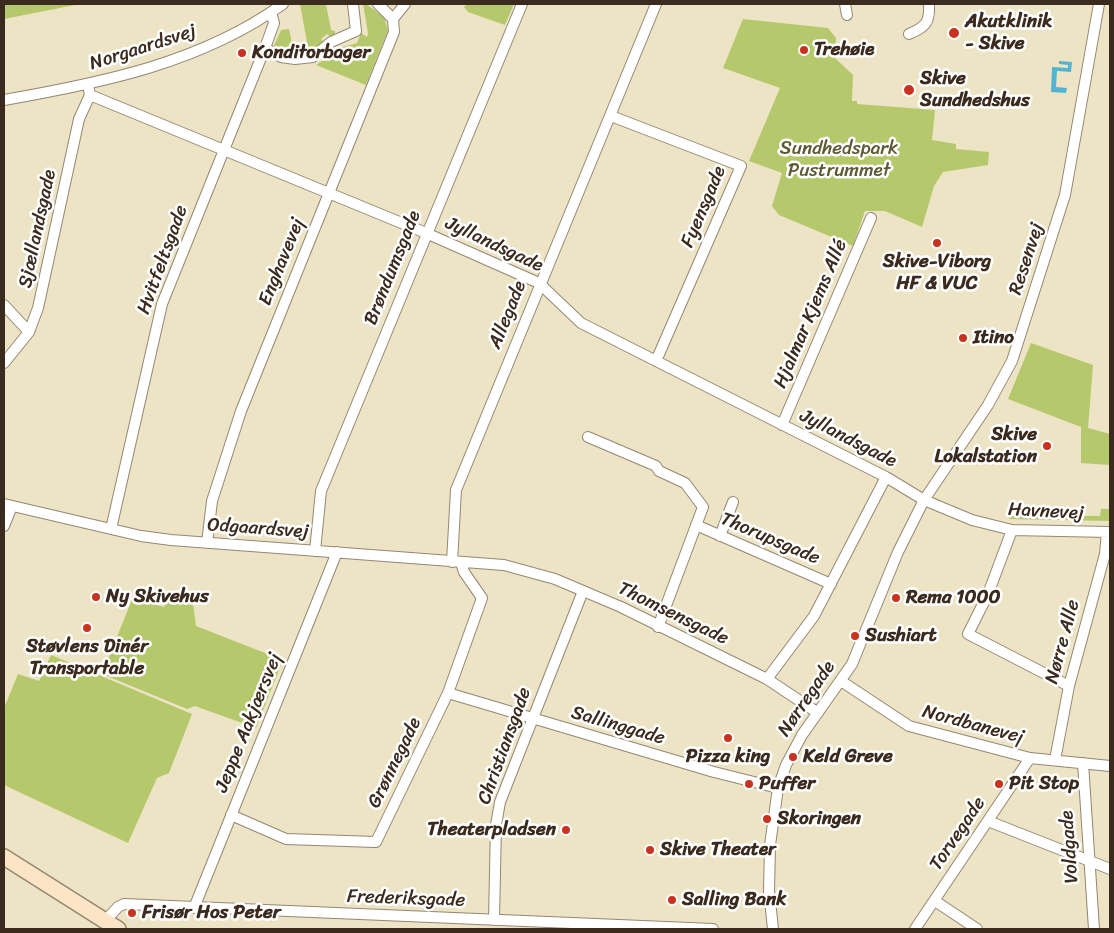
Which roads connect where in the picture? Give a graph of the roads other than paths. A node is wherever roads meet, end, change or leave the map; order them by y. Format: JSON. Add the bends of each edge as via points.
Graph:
{"nodes":[{"id":1,"x":284,"y":4,"type":"edge"},
{"id":2,"x":353,"y":4,"type":"edge"},
{"id":3,"x":378,"y":4,"type":"edge"},
{"id":4,"x":406,"y":4,"type":"edge"},
{"id":5,"x":522,"y":4,"type":"edge"},
{"id":6,"x":656,"y":4,"type":"edge"},
{"id":7,"x":845,"y":4,"type":"edge"},
{"id":8,"x":929,"y":4,"type":"edge"},
{"id":9,"x":1099,"y":4,"type":"edge"},
{"id":10,"x":272,"y":12,"type":"junction"},
{"id":11,"x":847,"y":15,"type":"dead end"},
{"id":12,"x":393,"y":19,"type":"junction"},
{"id":13,"x":909,"y":34,"type":"dead end"},
{"id":14,"x":265,"y":48,"type":"junction"},
{"id":15,"x":89,"y":90,"type":"junction"},
{"id":16,"x":4,"y":100,"type":"edge"},
{"id":17,"x":611,"y":116,"type":"junction"},
{"id":18,"x":224,"y":150,"type":"junction"},
{"id":19,"x":328,"y":194,"type":"junction"},
{"id":20,"x":871,"y":218,"type":"dead end"},
{"id":21,"x":426,"y":233,"type":"junction"},
{"id":22,"x":539,"y":283,"type":"junction"},
{"id":23,"x":4,"y":305,"type":"edge"},
{"id":24,"x":29,"y":332,"type":"junction"},
{"id":25,"x":656,"y":361,"type":"junction"},
{"id":26,"x":4,"y":363,"type":"edge"},
{"id":27,"x":782,"y":425,"type":"junction"},
{"id":28,"x":588,"y":437,"type":"dead end"},
{"id":29,"x":886,"y":478,"type":"junction"},
{"id":30,"x":924,"y":500,"type":"junction"},
{"id":31,"x":733,"y":502,"type":"dead end"},
{"id":32,"x":8,"y":505,"type":"edge"},
{"id":33,"x":4,"y":526,"type":"edge"},
{"id":34,"x":696,"y":526,"type":"junction"},
{"id":35,"x":111,"y":530,"type":"junction"},
{"id":36,"x":1012,"y":530,"type":"junction"},
{"id":37,"x":1109,"y":532,"type":"edge"},
{"id":38,"x":720,"y":536,"type":"junction"},
{"id":39,"x":208,"y":543,"type":"junction"},
{"id":40,"x":315,"y":551,"type":"junction"},
{"id":41,"x":338,"y":552,"type":"junction"},
{"id":42,"x":456,"y":563,"type":"junction"},
{"id":43,"x":504,"y":565,"type":"joint"},
{"id":44,"x":830,"y":584,"type":"junction"},
{"id":45,"x":583,"y":590,"type":"junction"},
{"id":46,"x":658,"y":627,"type":"junction"},
{"id":47,"x":767,"y":679,"type":"junction"},
{"id":48,"x":841,"y":681,"type":"junction"},
{"id":49,"x":1069,"y":686,"type":"junction"},
{"id":50,"x":448,"y":693,"type":"junction"},
{"id":51,"x":818,"y":713,"type":"junction"},
{"id":52,"x":532,"y":719,"type":"junction"},
{"id":53,"x":1030,"y":758,"type":"junction"},
{"id":54,"x":1055,"y":760,"type":"junction"},
{"id":55,"x":1083,"y":763,"type":"junction"},
{"id":56,"x":1110,"y":766,"type":"edge"},
{"id":57,"x":778,"y":788,"type":"junction"},
{"id":58,"x":231,"y":815,"type":"junction"},
{"id":59,"x":988,"y":821,"type":"junction"},
{"id":60,"x":4,"y":857,"type":"edge"},
{"id":61,"x":1088,"y":862,"type":"junction"},
{"id":62,"x":1110,"y":869,"type":"edge"},
{"id":63,"x":935,"y":901,"type":"junction"},
{"id":64,"x":194,"y":908,"type":"junction"},
{"id":65,"x":494,"y":920,"type":"junction"},
{"id":66,"x":111,"y":925,"type":"edge"},
{"id":67,"x":517,"y":926,"type":"edge"},
{"id":68,"x":713,"y":929,"type":"edge"},
{"id":69,"x":773,"y":929,"type":"edge"},
{"id":70,"x":915,"y":929,"type":"edge"},
{"id":71,"x":978,"y":929,"type":"edge"},
{"id":72,"x":1094,"y":929,"type":"edge"}],
"edges":[{"from":1,"to":10,"type":"street","name":"Norgaardsvej"},
{"from":2,"to":14,"type":"street","via":[[356,31],[331,42],[313,57],[281,57]]},
{"from":3,"to":12,"type":"street"},
{"from":4,"to":12,"type":"street"},
{"from":5,"to":21,"type":"street","name":"Brøndumsgade"},
{"from":6,"to":17,"type":"street","name":"Allegade"},
{"from":7,"to":11,"type":"street"},
{"from":8,"to":13,"type":"street","via":[[930,17],[925,25]]},
{"from":9,"to":30,"type":"street","name":"Resenvej","via":[[1065,195],[1012,361],[988,406]]},
{"from":10,"to":14,"type":"street","name":"Hvitfeltsgade","via":[[274,23]]},
{"from":10,"to":15,"type":"street","name":"Norgaardsvej","via":[[220,40]]},
{"from":12,"to":19,"type":"street","name":"Enghavevej","via":[[394,32]]},
{"from":14,"to":18,"type":"street","name":"Hvitfeltsgade"},
{"from":15,"to":16,"type":"street","name":"Norgaardsvej"},
{"from":15,"to":18,"type":"street","name":"Jyllandsgade"},
{"from":15,"to":24,"type":"street","name":"Sjællandsgade","via":[[79,119],[38,308]]},
{"from":17,"to":22,"type":"street","name":"Allegade"},
{"from":17,"to":25,"type":"street","name":"Fyensgade","via":[[741,166]]},
{"from":18,"to":19,"type":"street","name":"Jyllandsgade"},
{"from":18,"to":35,"type":"street","name":"Hvitfeltsgade","via":[[162,304]]},
{"from":19,"to":21,"type":"street","name":"Jyllandsgade"},
{"from":19,"to":39,"type":"street","name":"Enghavevej","via":[[241,412],[212,501]]},
{"from":20,"to":27,"type":"street","name":"Hjalmar Kjems Allé"},
{"from":21,"to":22,"type":"street","name":"Jyllandsgade"},
{"from":21,"to":40,"type":"street","name":"Brøndumsgade","via":[[321,490]]},
{"from":22,"to":25,"type":"street","name":"Jyllandsgade","via":[[581,323]]},
{"from":22,"to":42,"type":"street","name":"Allegade","via":[[456,490]]},
{"from":23,"to":24,"type":"street"},
{"from":24,"to":26,"type":"street","name":"Sjællandsgade"},
{"from":25,"to":27,"type":"street","name":"Jyllandsgade"},
{"from":27,"to":29,"type":"street","name":"Jyllandsgade"},
{"from":28,"to":34,"type":"street","via":[[656,466],[659,471],[685,483],[703,507]]},
{"from":29,"to":30,"type":"street","name":"Jyllandsgade"},
{"from":29,"to":44,"type":"street","name":"Thorupsgade"},
{"from":30,"to":36,"type":"street","name":"Havnevej","via":[[972,520]]},
{"from":30,"to":48,"type":"street","name":"Nørregade","via":[[898,552],[860,647]]},
{"from":31,"to":38,"type":"street"},
{"from":32,"to":33,"type":"street"},
{"from":32,"to":35,"type":"street","name":"Odgaardsvej"},
{"from":34,"to":38,"type":"street","name":"Thorupsgade"},
{"from":34,"to":46,"type":"street"},
{"from":35,"to":39,"type":"street","name":"Odgaardsvej"},
{"from":36,"to":37,"type":"street","name":"Havnevej"},
{"from":36,"to":49,"type":"street","via":[[988,594],[968,634]]},
{"from":37,"to":49,"type":"street","name":"Nørre Alle"},
{"from":38,"to":44,"type":"street","name":"Thorupsgade"},
{"from":39,"to":40,"type":"street","name":"Odgaardsvej"},
{"from":40,"to":41,"type":"street","name":"Odgaardsvej"},
{"from":41,"to":42,"type":"street","name":"Odgaardsvej"},
{"from":41,"to":58,"type":"street","name":"Jeppe Aakjærsvej"},
{"from":42,"to":43,"type":"street","name":"Odgaardsvej"},
{"from":42,"to":50,"type":"street","name":"Grønnegade","via":[[482,598]]},
{"from":43,"to":45,"type":"street","name":"Thomsensgade"},
{"from":44,"to":47,"type":"street","name":"Thorupsgade","via":[[814,616]]},
{"from":45,"to":46,"type":"street","name":"Thomsensgade"},
{"from":45,"to":52,"type":"street","name":"Christiansgade"},
{"from":46,"to":47,"type":"street","name":"Thomsensgade"},
{"from":47,"to":51,"type":"street","name":"Thomsensgade"},
{"from":48,"to":51,"type":"street","name":"Nørregade"},
{"from":48,"to":53,"type":"street","name":"Nordbanevej","via":[[909,726]]},
{"from":49,"to":54,"type":"street","name":"Nørre Alle"},
{"from":50,"to":52,"type":"street","name":"Sallinggade"},
{"from":50,"to":58,"type":"street","name":"Grønnegade","via":[[376,842],[286,839]]},
{"from":51,"to":57,"type":"street","name":"Nørregade","via":[[792,751]]},
{"from":52,"to":57,"type":"street","name":"Sallinggade"},
{"from":52,"to":65,"type":"street","name":"Christiansgade","via":[[500,802],[496,825]]},
{"from":53,"to":54,"type":"street","name":"Nordbanevej"},
{"from":53,"to":59,"type":"street","name":"Torvegade"},
{"from":54,"to":55,"type":"street","name":"Nordbanevej"},
{"from":55,"to":56,"type":"street","name":"Nordbanevej"},
{"from":55,"to":61,"type":"street","name":"Voldgade"},
{"from":57,"to":69,"type":"street","name":"Nørregade","via":[[770,845],[769,891]]},
{"from":58,"to":64,"type":"street","name":"Jeppe Aakjærsvej"},
{"from":59,"to":61,"type":"street"},
{"from":59,"to":63,"type":"street","name":"Torvegade"},
{"from":60,"to":66,"type":"street"},
{"from":61,"to":62,"type":"street"},
{"from":61,"to":72,"type":"street","name":"Voldgade"},
{"from":63,"to":70,"type":"street","name":"Torvegade"},
{"from":63,"to":71,"type":"street"},
{"from":64,"to":65,"type":"street","name":"Frederiksgade"},
{"from":64,"to":66,"type":"street","name":"Frederiksgade","via":[[124,904],[118,907]]},
{"from":65,"to":67,"type":"street","name":"Frederiksgade"},
{"from":67,"to":68,"type":"street","name":"Frederiksgade"}]}
